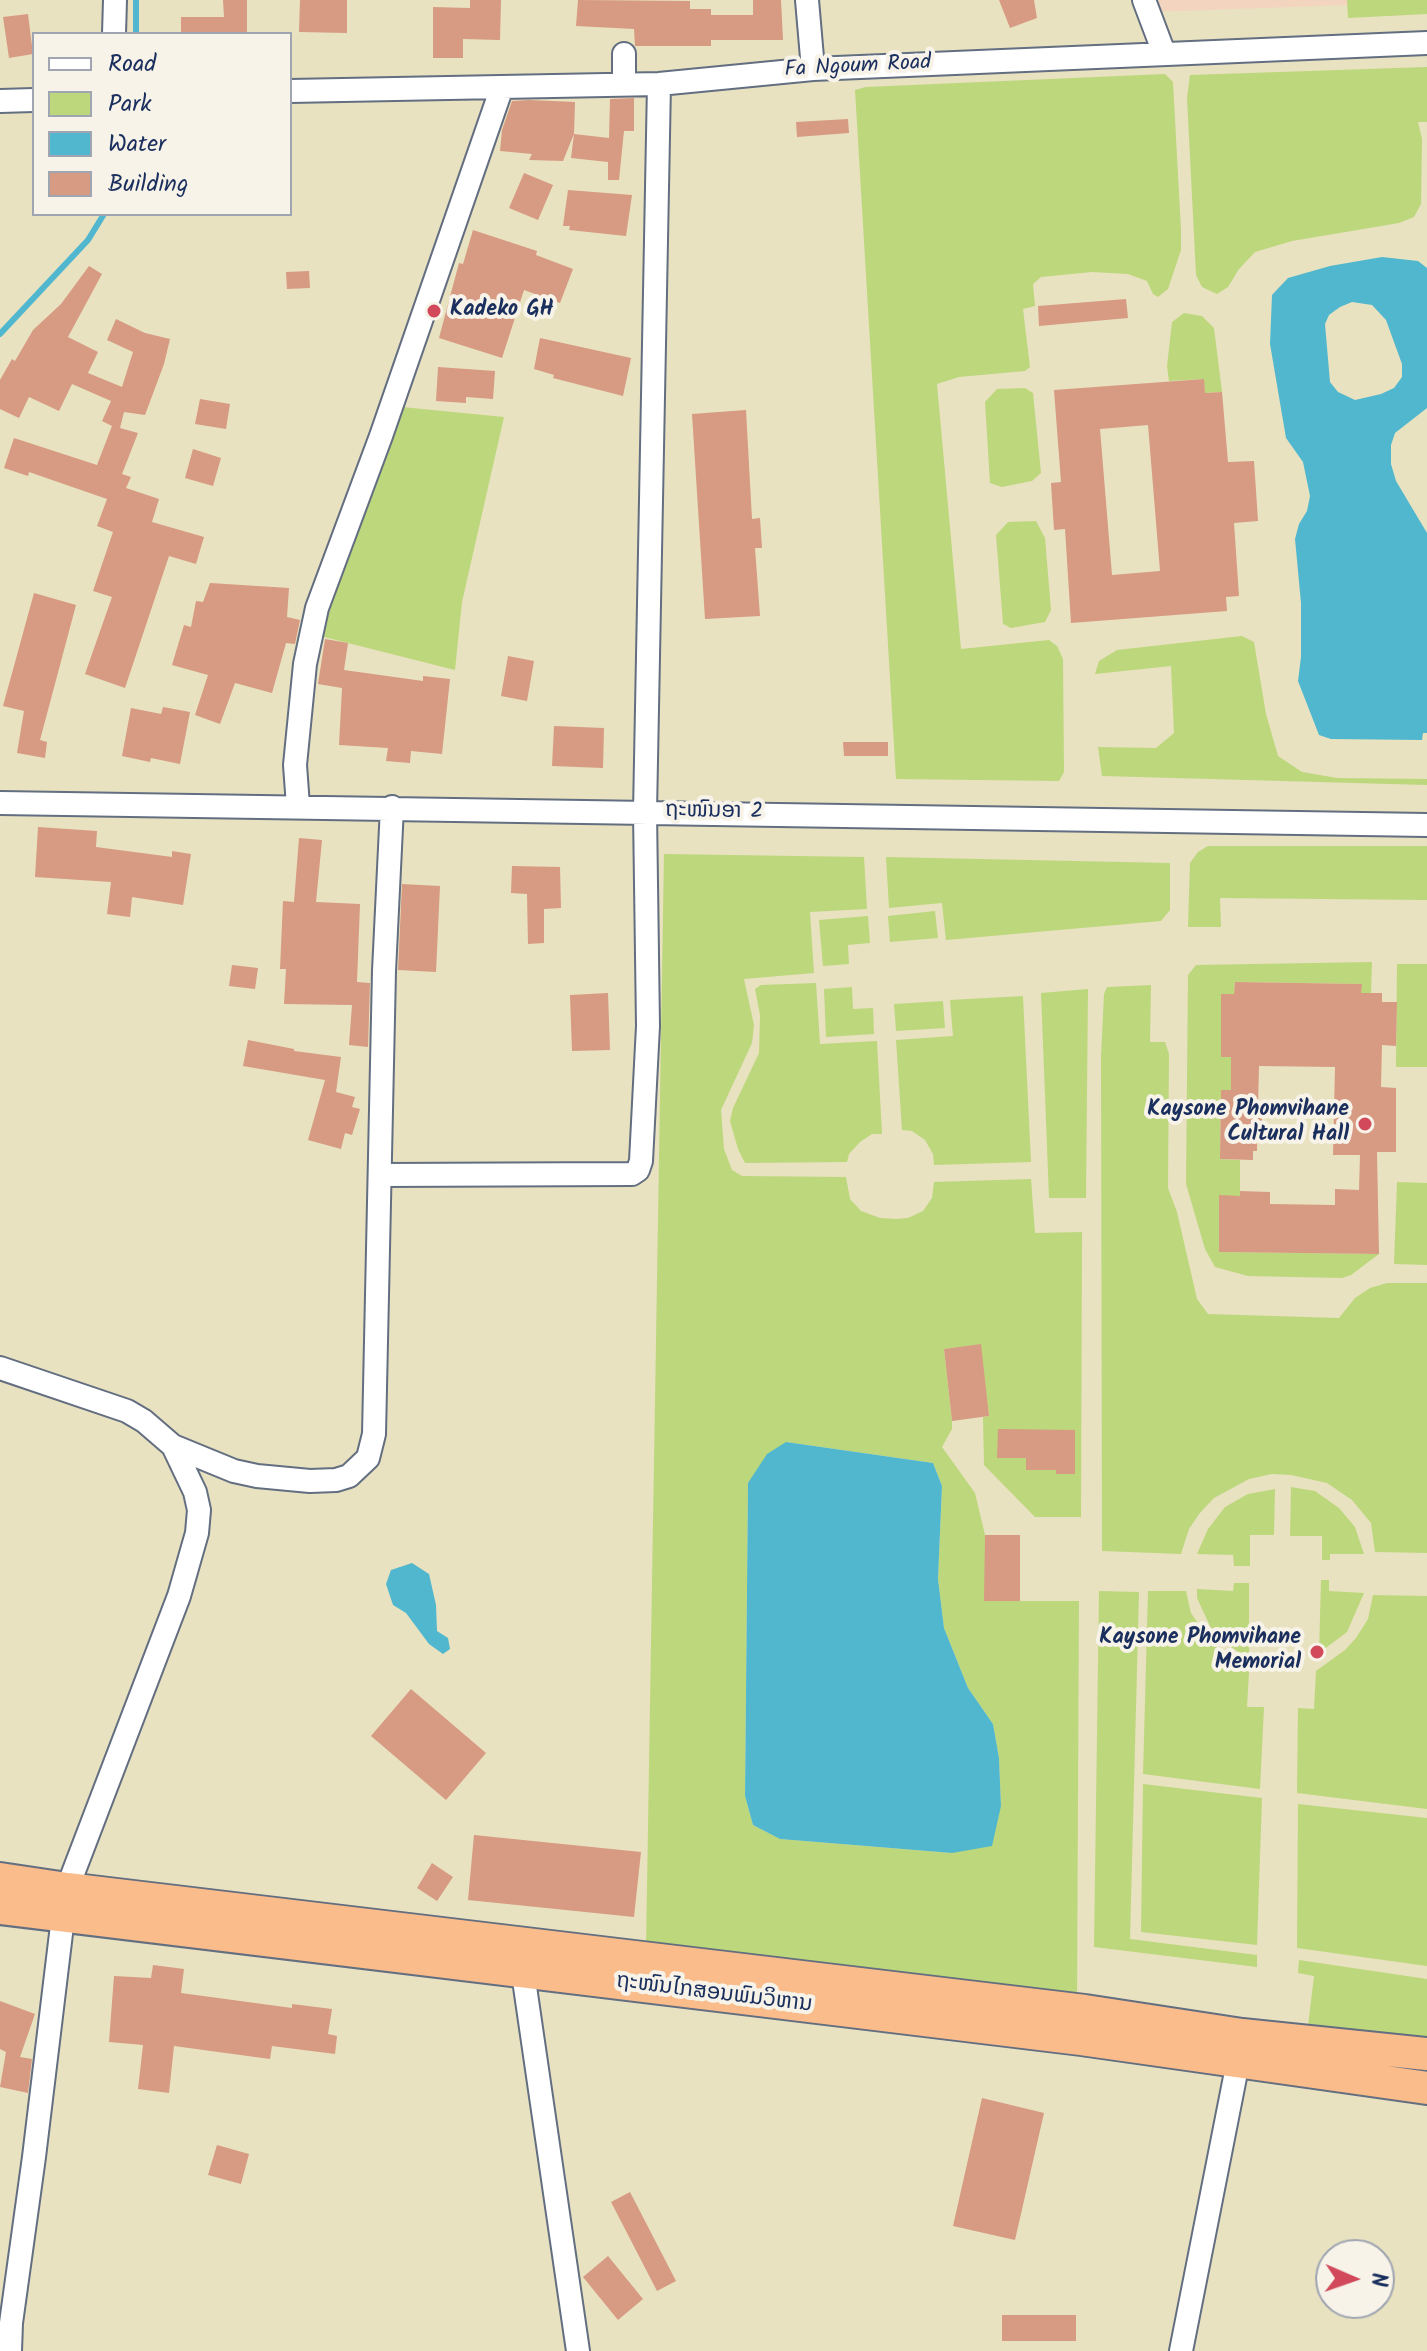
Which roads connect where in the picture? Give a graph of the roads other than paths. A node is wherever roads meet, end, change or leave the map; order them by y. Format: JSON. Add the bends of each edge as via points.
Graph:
{"nodes":[{"id":1,"x":115,"y":0,"type":"edge"},
{"id":2,"x":807,"y":0,"type":"edge"},
{"id":3,"x":1144,"y":0,"type":"edge"},
{"id":4,"x":114,"y":32,"type":"edge"},
{"id":5,"x":1427,"y":43,"type":"edge"},
{"id":6,"x":1164,"y":53,"type":"junction"},
{"id":7,"x":624,"y":54,"type":"dead end"},
{"id":8,"x":813,"y":69,"type":"junction"},
{"id":9,"x":624,"y":84,"type":"junction"},
{"id":10,"x":659,"y":84,"type":"junction"},
{"id":11,"x":502,"y":87,"type":"junction"},
{"id":12,"x":292,"y":91,"type":"edge"},
{"id":13,"x":32,"y":100,"type":"edge"},
{"id":14,"x":0,"y":101,"type":"edge"},
{"id":15,"x":0,"y":803,"type":"edge"},
{"id":16,"x":298,"y":806,"type":"junction"},
{"id":17,"x":392,"y":807,"type":"junction"},
{"id":18,"x":645,"y":812,"type":"junction"},
{"id":19,"x":1427,"y":825,"type":"edge"},
{"id":20,"x":380,"y":1175,"type":"junction"},
{"id":21,"x":0,"y":1368,"type":"edge"},
{"id":22,"x":173,"y":1446,"type":"junction"},
{"id":23,"x":0,"y":1879,"type":"edge"},
{"id":24,"x":65,"y":1903,"type":"junction"},
{"id":25,"x":0,"y":1908,"type":"edge"},
{"id":26,"x":523,"y":1973,"type":"junction"},
{"id":27,"x":1427,"y":2054,"type":"edge"},
{"id":28,"x":1260,"y":2055,"type":"junction"},
{"id":29,"x":1427,"y":2088,"type":"edge"},
{"id":30,"x":10,"y":2351,"type":"edge"},
{"id":31,"x":578,"y":2351,"type":"edge"},
{"id":32,"x":1181,"y":2351,"type":"edge"}],
"edges":[{"from":1,"to":4,"type":"street"},
{"from":2,"to":8,"type":"street"},
{"from":3,"to":6,"type":"street"},
{"from":5,"to":6,"type":"street","name":"Fa Ngoum Road"},
{"from":6,"to":8,"type":"street","name":"Fa Ngoum Road"},
{"from":7,"to":9,"type":"street"},
{"from":8,"to":10,"type":"street","name":"Fa Ngoum Road"},
{"from":9,"to":10,"type":"street","name":"Fa Ngoum Road"},
{"from":9,"to":11,"type":"street","name":"Fa Ngoum Road"},
{"from":10,"to":18,"type":"street"},
{"from":11,"to":12,"type":"street","name":"Fa Ngoum Road"},
{"from":11,"to":16,"type":"street","via":[[317,608],[305,664],[295,765]]},
{"from":13,"to":14,"type":"street"},
{"from":15,"to":16,"type":"street","name":"ຖະໜົນອາ 2"},
{"from":16,"to":17,"type":"street","name":"ຖະໜົນອາ 2"},
{"from":17,"to":18,"type":"street","name":"ຖະໜົນອາ 2"},
{"from":17,"to":20,"type":"street"},
{"from":18,"to":19,"type":"street","name":"ຖະໜົນອາ 2"},
{"from":18,"to":20,"type":"street","via":[[648,1026],[638,1170],[614,1175]]},
{"from":20,"to":22,"type":"street","via":[[374,1434],[368,1458],[349,1476],[310,1481],[234,1471]]},
{"from":21,"to":22,"type":"street","via":[[127,1411]]},
{"from":22,"to":24,"type":"street","via":[[195,1492],[197,1533],[159,1652]]},
{"from":23,"to":24,"type":"highway","name":"ຖະໜົນໄກສອນພົມວິຫານ"},
{"from":24,"to":25,"type":"highway","name":"ຖະໜົນໄກສອນພົມວິຫານ"},
{"from":24,"to":26,"type":"highway","name":"ຖະໜົນໄກສອນພົມວິຫານ"},
{"from":24,"to":28,"type":"highway","name":"ຖະໜົນໄກສອນພົມວິຫານ","via":[[1085,2011]]},
{"from":24,"to":30,"type":"street"},
{"from":26,"to":28,"type":"highway","name":"ຖະໜົນໄກສອນພົມວິຫານ"},
{"from":26,"to":31,"type":"street"},
{"from":27,"to":28,"type":"highway","name":"ຖະໜົນໄກສອນພົມວິຫານ"},
{"from":28,"to":29,"type":"highway","name":"ຖະໜົນໄກສອນພົມວິຫານ"},
{"from":28,"to":32,"type":"street"}]}
